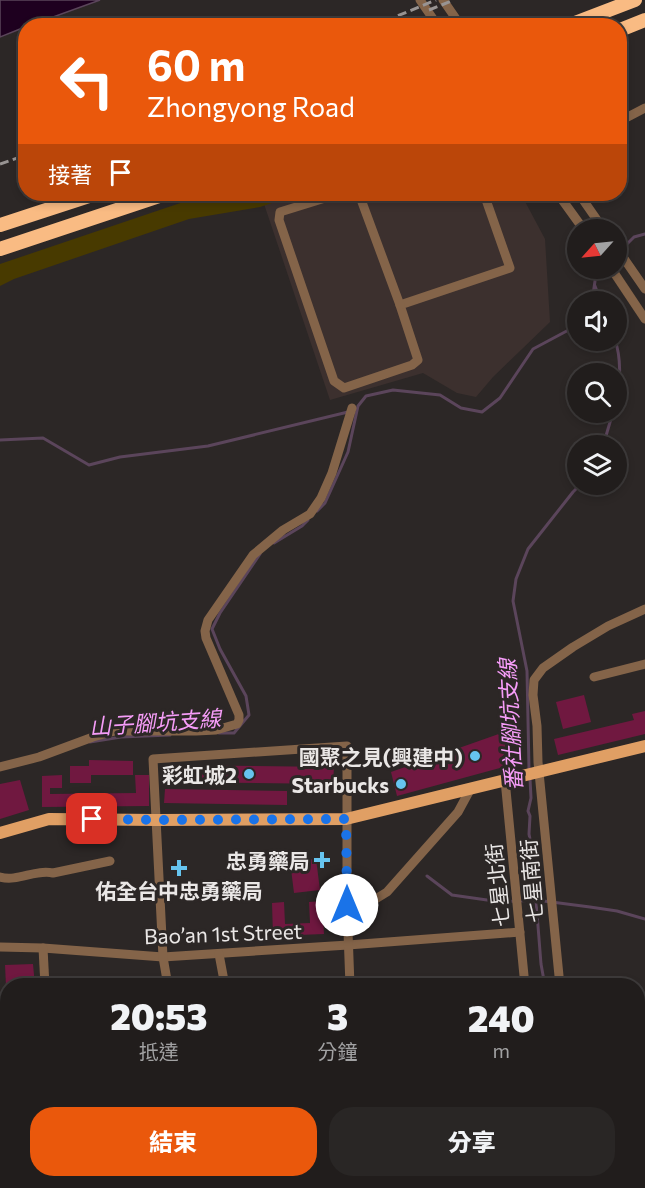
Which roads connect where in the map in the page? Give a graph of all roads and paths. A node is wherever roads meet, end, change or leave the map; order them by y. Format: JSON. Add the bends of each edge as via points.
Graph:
{"nodes":[{"id":1,"x":420,"y":0,"type":"edge"},
{"id":2,"x":443,"y":0,"type":"edge"},
{"id":3,"x":635,"y":0,"type":"edge"},
{"id":4,"x":432,"y":18,"type":"edge"},
{"id":5,"x":455,"y":18,"type":"edge"},
{"id":6,"x":588,"y":18,"type":"edge"},
{"id":7,"x":645,"y":20,"type":"edge"},
{"id":8,"x":627,"y":27,"type":"edge"},
{"id":9,"x":645,"y":108,"type":"edge"},
{"id":10,"x":627,"y":117,"type":"edge"},
{"id":11,"x":74,"y":201,"type":"edge"},
{"id":12,"x":144,"y":201,"type":"edge"},
{"id":13,"x":315,"y":201,"type":"edge"},
{"id":14,"x":362,"y":201,"type":"edge"},
{"id":15,"x":486,"y":201,"type":"edge"},
{"id":16,"x":563,"y":201,"type":"edge"},
{"id":17,"x":584,"y":201,"type":"edge"},
{"id":18,"x":576,"y":219,"type":"edge"},
{"id":19,"x":596,"y":219,"type":"edge"},
{"id":20,"x":0,"y":225,"type":"edge"},
{"id":21,"x":0,"y":249,"type":"edge"},
{"id":22,"x":627,"y":264,"type":"edge"},
{"id":23,"x":617,"y":279,"type":"edge"},
{"id":24,"x":645,"y":289,"type":"edge"},
{"id":25,"x":400,"y":305,"type":"junction"},
{"id":26,"x":645,"y":320,"type":"edge"},
{"id":27,"x":352,"y":408,"type":"dead end"},
{"id":28,"x":645,"y":609,"type":"edge"},
{"id":29,"x":645,"y":664,"type":"edge"},
{"id":30,"x":594,"y":677,"type":"dead end"},
{"id":31,"x":645,"y":746,"type":"edge"},
{"id":32,"x":0,"y":767,"type":"edge"},
{"id":33,"x":536,"y":773,"type":"junction"},
{"id":34,"x":509,"y":779,"type":"junction"},
{"id":35,"x":471,"y":788,"type":"junction"},
{"id":36,"x":346,"y":819,"type":"junction"},
{"id":37,"x":157,"y":820,"type":"junction"},
{"id":38,"x":0,"y":833,"type":"edge"},
{"id":39,"x":110,"y":861,"type":"dead end"},
{"id":40,"x":0,"y":877,"type":"edge"},
{"id":41,"x":347,"y":905,"type":"junction"},
{"id":42,"x":520,"y":932,"type":"junction"},
{"id":43,"x":348,"y":945,"type":"junction"},
{"id":44,"x":0,"y":947,"type":"edge"},
{"id":45,"x":43,"y":948,"type":"junction"},
{"id":46,"x":219,"y":954,"type":"junction"},
{"id":47,"x":163,"y":957,"type":"junction"},
{"id":48,"x":45,"y":978,"type":"edge"},
{"id":49,"x":167,"y":978,"type":"edge"},
{"id":50,"x":224,"y":978,"type":"edge"},
{"id":51,"x":350,"y":978,"type":"edge"},
{"id":52,"x":524,"y":978,"type":"edge"},
{"id":53,"x":559,"y":978,"type":"edge"}],
"edges":[{"from":1,"to":4,"type":"street"},
{"from":2,"to":5,"type":"street"},
{"from":3,"to":6,"type":"highway"},
{"from":7,"to":8,"type":"highway"},
{"from":9,"to":10,"type":"street"},
{"from":11,"to":20,"type":"highway"},
{"from":12,"to":21,"type":"highway"},
{"from":13,"to":25,"type":"street","via":[[280,212],[279,220],[334,381],[344,388],[418,360]]},
{"from":14,"to":25,"type":"street"},
{"from":15,"to":25,"type":"street","via":[[510,268]]},
{"from":16,"to":18,"type":"street"},
{"from":17,"to":19,"type":"street"},
{"from":22,"to":24,"type":"street"},
{"from":23,"to":26,"type":"street"},
{"from":27,"to":32,"type":"street","via":[[321,498],[310,514],[253,555],[208,620],[206,638],[239,714],[237,724],[216,730],[116,731]]},
{"from":28,"to":33,"type":"street","name":"七星南街","via":[[573,647],[534,680]]},
{"from":29,"to":30,"type":"street"},
{"from":31,"to":33,"type":"main road"},
{"from":33,"to":34,"type":"main road"},
{"from":33,"to":53,"type":"street","name":"七星南街"},
{"from":34,"to":35,"type":"main road"},
{"from":34,"to":42,"type":"street","name":"七星北街"},
{"from":35,"to":36,"type":"main road"},
{"from":35,"to":41,"type":"street","via":[[458,812],[387,892],[374,900]]},
{"from":36,"to":37,"type":"main road"},
{"from":36,"to":37,"type":"street","via":[[347,746],[153,759]]},
{"from":36,"to":41,"type":"street"},
{"from":37,"to":38,"type":"main road","via":[[49,819]]},
{"from":37,"to":47,"type":"street"},
{"from":39,"to":40,"type":"street","via":[[53,873]]},
{"from":41,"to":43,"type":"street"},
{"from":42,"to":43,"type":"street","name":"Bao’an 1st Street"},
{"from":42,"to":52,"type":"street","name":"七星北街"},
{"from":43,"to":46,"type":"street","name":"Bao’an 1st Street"},
{"from":43,"to":51,"type":"street"},
{"from":44,"to":45,"type":"street","name":"Bao’an 1st Street"},
{"from":45,"to":47,"type":"street","name":"Bao’an 1st Street"},
{"from":45,"to":48,"type":"street"},
{"from":46,"to":47,"type":"street","name":"Bao’an 1st Street"},
{"from":46,"to":50,"type":"street"},
{"from":47,"to":49,"type":"street"}]}
